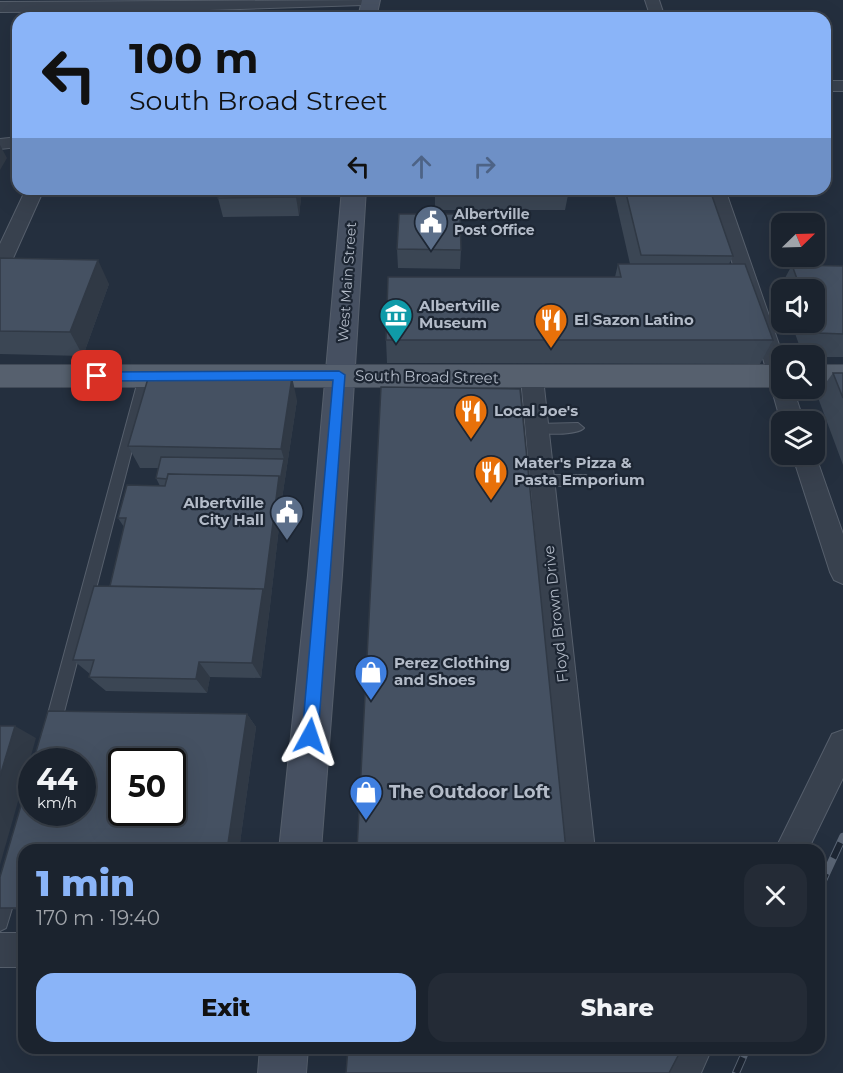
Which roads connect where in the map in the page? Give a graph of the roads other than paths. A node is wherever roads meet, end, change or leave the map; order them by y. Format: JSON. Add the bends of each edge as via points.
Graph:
{"nodes":[{"id":1,"x":363,"y":0,"type":"edge"},
{"id":2,"x":66,"y":3,"type":"edge"},
{"id":3,"x":0,"y":7,"type":"edge"},
{"id":4,"x":118,"y":12,"type":"edge"},
{"id":5,"x":32,"y":195,"type":"edge"},
{"id":6,"x":354,"y":195,"type":"edge"},
{"id":7,"x":718,"y":195,"type":"edge"},
{"id":8,"x":0,"y":265,"type":"edge"},
{"id":9,"x":771,"y":349,"type":"edge"},
{"id":10,"x":339,"y":375,"type":"junction"},
{"id":11,"x":0,"y":376,"type":"edge"},
{"id":12,"x":145,"y":376,"type":"junction"},
{"id":13,"x":825,"y":376,"type":"edge"},
{"id":14,"x":843,"y":376,"type":"edge"},
{"id":15,"x":532,"y":378,"type":"junction"},
{"id":16,"x":771,"y":382,"type":"edge"},
{"id":17,"x":578,"y":428,"type":"dead end"},
{"id":18,"x":537,"y":429,"type":"junction"},
{"id":19,"x":808,"y":465,"type":"edge"},
{"id":20,"x":542,"y":480,"type":"junction"},
{"id":21,"x":586,"y":480,"type":"dead end"},
{"id":22,"x":843,"y":572,"type":"edge"},
{"id":23,"x":843,"y":745,"type":"edge"},
{"id":24,"x":47,"y":748,"type":"edge"},
{"id":25,"x":300,"y":844,"type":"edge"},
{"id":26,"x":578,"y":844,"type":"edge"},
{"id":27,"x":794,"y":844,"type":"edge"},
{"id":28,"x":11,"y":880,"type":"edge"},
{"id":29,"x":0,"y":922,"type":"edge"},
{"id":30,"x":0,"y":950,"type":"edge"},
{"id":31,"x":18,"y":950,"type":"edge"},
{"id":32,"x":284,"y":1054,"type":"edge"},
{"id":33,"x":691,"y":1054,"type":"edge"},
{"id":34,"x":282,"y":1073,"type":"edge"},
{"id":35,"x":682,"y":1073,"type":"edge"}],
"edges":[{"from":1,"to":4,"type":"street"},
{"from":2,"to":3,"type":"street"},
{"from":2,"to":4,"type":"street"},
{"from":5,"to":8,"type":"street"},
{"from":6,"to":10,"type":"main road","name":"West Main Street"},
{"from":7,"to":9,"type":"street"},
{"from":10,"to":12,"type":"main road","name":"South Broad Street"},
{"from":10,"to":15,"type":"main road","name":"South Broad Street"},
{"from":10,"to":25,"type":"main road","name":"West Main Street"},
{"from":11,"to":12,"type":"main road","name":"South Broad Street"},
{"from":12,"to":24,"type":"lane"},
{"from":13,"to":14,"type":"main road"},
{"from":15,"to":16,"type":"main road","name":"South Broad Street"},
{"from":15,"to":18,"type":"street","name":"Floyd Brown Drive"},
{"from":17,"to":18,"type":"lane"},
{"from":18,"to":20,"type":"street","name":"Floyd Brown Drive"},
{"from":19,"to":22,"type":"street"},
{"from":20,"to":21,"type":"lane"},
{"from":20,"to":26,"type":"street","name":"Floyd Brown Drive"},
{"from":23,"to":27,"type":"street"},
{"from":28,"to":29,"type":"lane"},
{"from":30,"to":31,"type":"street"},
{"from":32,"to":34,"type":"main road"},
{"from":33,"to":35,"type":"street"}]}
